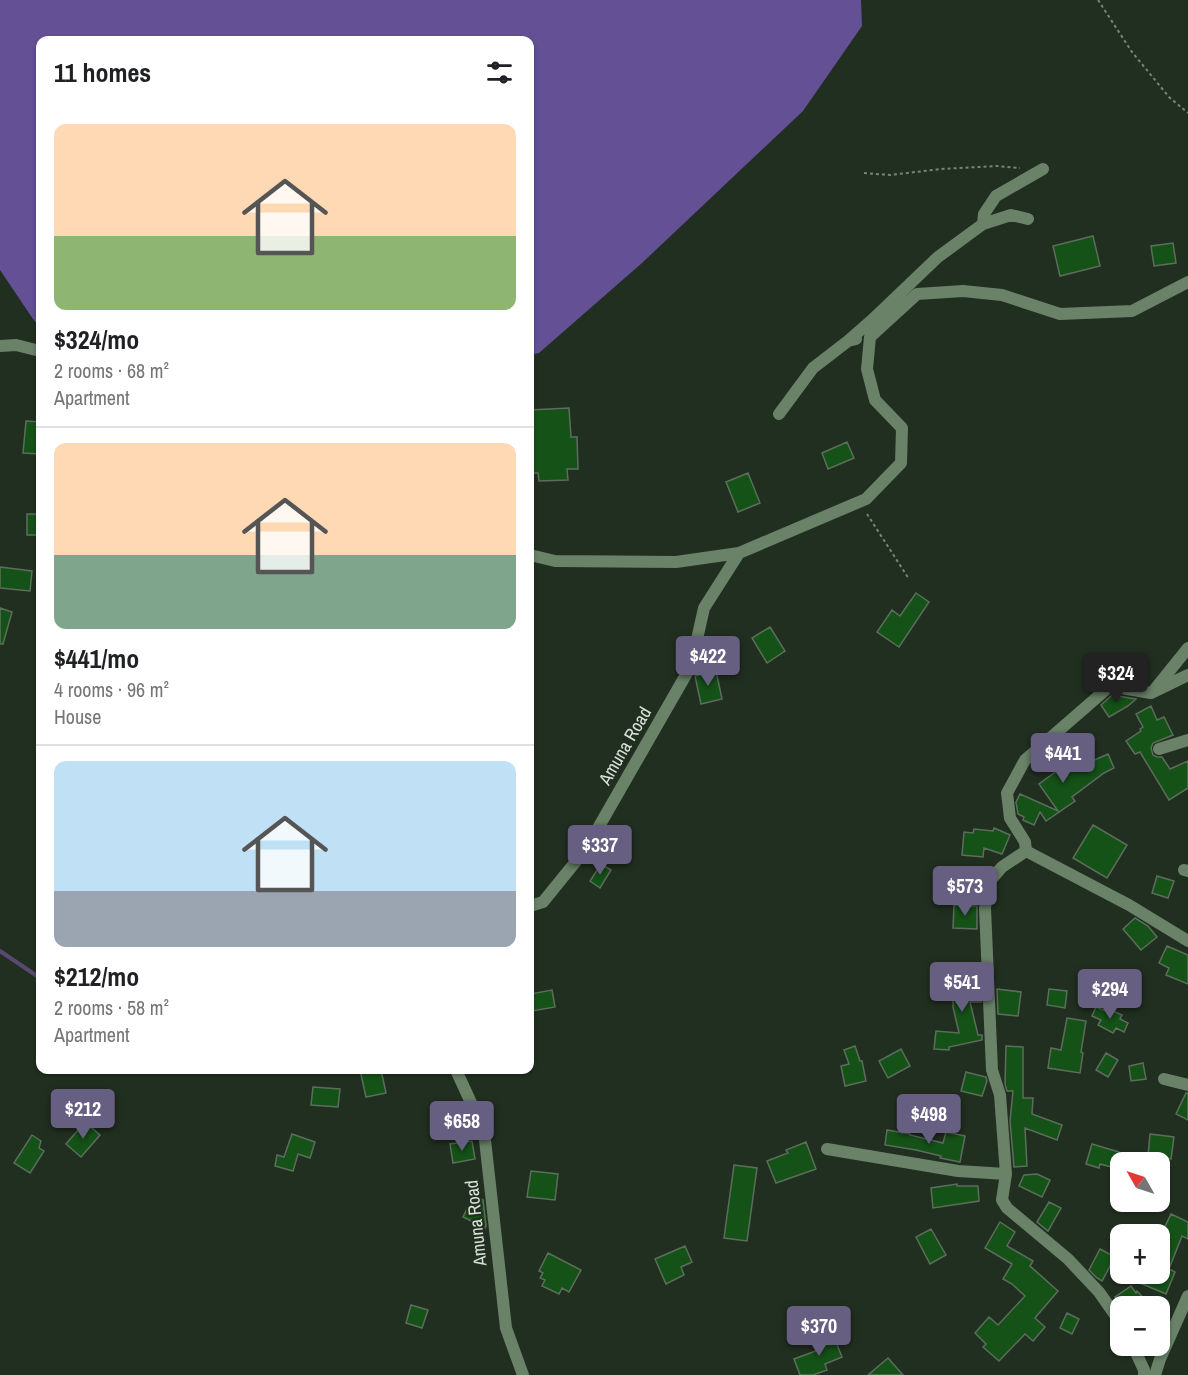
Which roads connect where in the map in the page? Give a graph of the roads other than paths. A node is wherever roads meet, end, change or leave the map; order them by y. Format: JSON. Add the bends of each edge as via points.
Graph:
{"nodes":[{"id":1,"x":1043,"y":169,"type":"dead end"},
{"id":2,"x":1028,"y":219,"type":"dead end"},
{"id":3,"x":982,"y":224,"type":"junction"},
{"id":4,"x":1188,"y":282,"type":"edge"},
{"id":5,"x":870,"y":337,"type":"junction"},
{"id":6,"x":848,"y":340,"type":"junction"},
{"id":7,"x":0,"y":346,"type":"edge"},
{"id":8,"x":36,"y":350,"type":"edge"},
{"id":9,"x":779,"y":414,"type":"dead end"},
{"id":10,"x":739,"y":554,"type":"junction"},
{"id":11,"x":534,"y":556,"type":"edge"},
{"id":12,"x":1188,"y":648,"type":"edge"},
{"id":13,"x":1188,"y":675,"type":"edge"},
{"id":14,"x":1151,"y":693,"type":"junction"},
{"id":15,"x":1188,"y":740,"type":"edge"},
{"id":16,"x":1159,"y":749,"type":"dead end"},
{"id":17,"x":1026,"y":851,"type":"junction"},
{"id":18,"x":534,"y":905,"type":"edge"},
{"id":19,"x":1188,"y":941,"type":"edge"},
{"id":20,"x":458,"y":1074,"type":"edge"},
{"id":21,"x":1164,"y":1079,"type":"dead end"},
{"id":22,"x":1188,"y":1085,"type":"edge"},
{"id":23,"x":827,"y":1149,"type":"dead end"},
{"id":24,"x":1006,"y":1174,"type":"junction"},
{"id":25,"x":1188,"y":1296,"type":"edge"},
{"id":26,"x":1110,"y":1308,"type":"edge"},
{"id":27,"x":1138,"y":1356,"type":"edge"},
{"id":28,"x":523,"y":1375,"type":"edge"},
{"id":29,"x":1144,"y":1375,"type":"edge"},
{"id":30,"x":1155,"y":1375,"type":"edge"}],
"edges":[{"from":1,"to":3,"type":"street","via":[[996,196]]},
{"from":2,"to":3,"type":"street","via":[[1011,215]]},
{"from":3,"to":6,"type":"street","via":[[938,257]]},
{"from":4,"to":5,"type":"street","via":[[1132,311],[1060,314],[1002,295],[963,291],[917,294]]},
{"from":5,"to":6,"type":"street"},
{"from":5,"to":10,"type":"street","via":[[867,369],[875,400],[902,428],[902,463],[866,499]]},
{"from":6,"to":9,"type":"street","via":[[813,368]]},
{"from":7,"to":8,"type":"street"},
{"from":10,"to":11,"type":"street","via":[[676,562],[555,561]]},
{"from":10,"to":18,"type":"street","name":"Amuna Road","via":[[704,608],[691,666],[586,849],[543,902]]},
{"from":12,"to":14,"type":"street"},
{"from":13,"to":14,"type":"street"},
{"from":14,"to":17,"type":"street","via":[[1110,686],[1025,760],[1007,793],[1010,818],[1025,842]]},
{"from":15,"to":16,"type":"street"},
{"from":17,"to":19,"type":"street"},
{"from":17,"to":24,"type":"street","via":[[1002,867],[988,884],[985,908],[992,1070],[1000,1095]]},
{"from":20,"to":28,"type":"street","name":"Amuna Road","via":[[484,1131],[506,1328]]},
{"from":21,"to":22,"type":"street"},
{"from":23,"to":24,"type":"street","via":[[958,1171]]},
{"from":24,"to":26,"type":"street","via":[[1002,1200],[1007,1209],[1068,1259]]},
{"from":25,"to":30,"type":"street"},
{"from":27,"to":29,"type":"street"}]}
